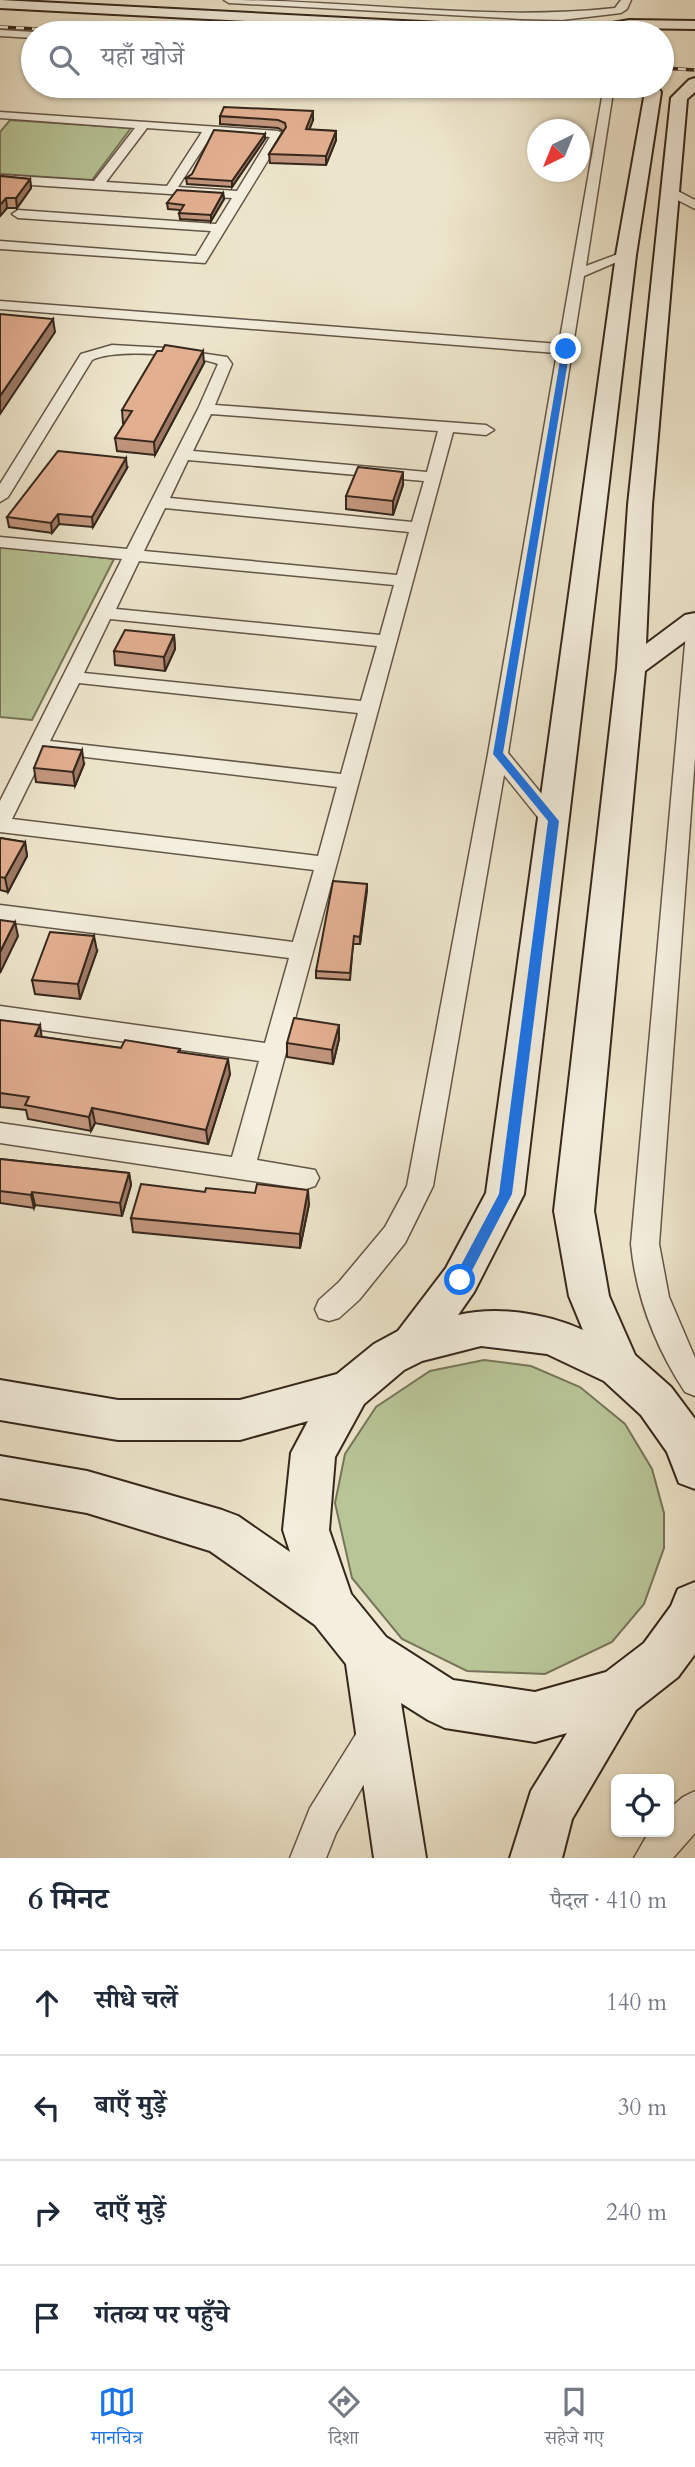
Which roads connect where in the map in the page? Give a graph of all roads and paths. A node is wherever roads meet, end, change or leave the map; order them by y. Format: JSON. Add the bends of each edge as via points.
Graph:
{"nodes":[{"id":1,"x":23,"y":0,"type":"edge"},
{"id":2,"x":229,"y":0,"type":"edge"},
{"id":3,"x":345,"y":0,"type":"edge"},
{"id":4,"x":469,"y":0,"type":"edge"},
{"id":5,"x":626,"y":0,"type":"edge"},
{"id":6,"x":0,"y":4,"type":"edge"},
{"id":7,"x":259,"y":7,"type":"junction"},
{"id":8,"x":656,"y":10,"type":"dead end"},
{"id":9,"x":457,"y":11,"type":"junction"},
{"id":10,"x":0,"y":13,"type":"edge"},
{"id":11,"x":140,"y":21,"type":"edge"},
{"id":12,"x":317,"y":21,"type":"edge"},
{"id":13,"x":331,"y":21,"type":"edge"},
{"id":14,"x":635,"y":21,"type":"edge"},
{"id":15,"x":0,"y":24,"type":"edge"},
{"id":16,"x":21,"y":25,"type":"edge"},
{"id":17,"x":674,"y":25,"type":"edge"},
{"id":18,"x":695,"y":25,"type":"edge"},
{"id":19,"x":0,"y":33,"type":"edge"},
{"id":20,"x":21,"y":34,"type":"edge"},
{"id":21,"x":0,"y":43,"type":"edge"},
{"id":22,"x":21,"y":44,"type":"edge"},
{"id":23,"x":692,"y":74,"type":"edge"},
{"id":24,"x":606,"y":98,"type":"edge"},
{"id":25,"x":652,"y":98,"type":"edge"},
{"id":26,"x":0,"y":115,"type":"edge"},
{"id":27,"x":144,"y":124,"type":"junction"},
{"id":28,"x":211,"y":128,"type":"junction"},
{"id":29,"x":0,"y":179,"type":"edge"},
{"id":30,"x":44,"y":181,"type":"junction"},
{"id":31,"x":99,"y":185,"type":"junction"},
{"id":32,"x":170,"y":190,"type":"junction"},
{"id":33,"x":240,"y":194,"type":"junction"},
{"id":34,"x":683,"y":198,"type":"edge"},
{"id":35,"x":17,"y":216,"type":"edge"},
{"id":36,"x":220,"y":228,"type":"junction"},
{"id":37,"x":0,"y":245,"type":"edge"},
{"id":38,"x":626,"y":255,"type":"junction"},
{"id":39,"x":579,"y":273,"type":"junction"},
{"id":40,"x":0,"y":305,"type":"edge"},
{"id":41,"x":566,"y":349,"type":"junction"},
{"id":42,"x":206,"y":409,"type":"junction"},
{"id":43,"x":447,"y":427,"type":"junction"},
{"id":44,"x":486,"y":430,"type":"dead end"},
{"id":45,"x":183,"y":455,"type":"junction"},
{"id":46,"x":433,"y":477,"type":"junction"},
{"id":47,"x":0,"y":497,"type":"edge"},
{"id":48,"x":160,"y":502,"type":"junction"},
{"id":49,"x":419,"y":528,"type":"junction"},
{"id":50,"x":0,"y":542,"type":"edge"},
{"id":51,"x":132,"y":556,"type":"junction"},
{"id":52,"x":404,"y":581,"type":"junction"},
{"id":53,"x":104,"y":613,"type":"junction"},
{"id":54,"x":695,"y":621,"type":"edge"},
{"id":55,"x":695,"y":633,"type":"edge"},
{"id":56,"x":388,"y":641,"type":"junction"},
{"id":57,"x":631,"y":668,"type":"junction"},
{"id":58,"x":72,"y":677,"type":"junction"},
{"id":59,"x":369,"y":708,"type":"junction"},
{"id":60,"x":38,"y":746,"type":"junction"},
{"id":61,"x":498,"y":754,"type":"junction"},
{"id":62,"x":10,"y":781,"type":"edge"},
{"id":63,"x":349,"y":782,"type":"junction"},
{"id":64,"x":553,"y":821,"type":"junction"},
{"id":65,"x":0,"y":823,"type":"edge"},
{"id":66,"x":326,"y":864,"type":"junction"},
{"id":67,"x":0,"y":913,"type":"edge"},
{"id":68,"x":302,"y":951,"type":"junction"},
{"id":69,"x":0,"y":1016,"type":"edge"},
{"id":70,"x":274,"y":1054,"type":"junction"},
{"id":71,"x":0,"y":1133,"type":"edge"},
{"id":72,"x":242,"y":1168,"type":"junction"},
{"id":73,"x":306,"y":1178,"type":"dead end"},
{"id":74,"x":329,"y":1309,"type":"dead end"},
{"id":75,"x":413,"y":1344,"type":"junction"},
{"id":76,"x":619,"y":1368,"type":"junction"},
{"id":77,"x":695,"y":1383,"type":"edge"},
{"id":78,"x":349,"y":1390,"type":"junction"},
{"id":79,"x":0,"y":1400,"type":"edge"},
{"id":80,"x":692,"y":1452,"type":"edge"},
{"id":81,"x":0,"y":1477,"type":"edge"},
{"id":82,"x":332,"y":1608,"type":"junction"},
{"id":83,"x":694,"y":1614,"type":"edge"},
{"id":84,"x":369,"y":1654,"type":"junction"},
{"id":85,"x":619,"y":1693,"type":"junction"},
{"id":86,"x":380,"y":1728,"type":"junction"},
{"id":87,"x":695,"y":1809,"type":"edge"},
{"id":88,"x":308,"y":1858,"type":"edge"},
{"id":89,"x":400,"y":1858,"type":"edge"},
{"id":90,"x":536,"y":1858,"type":"edge"},
{"id":91,"x":652,"y":1858,"type":"edge"}],
"edges":[{"from":1,"to":7,"type":"street"},
{"from":2,"to":7,"type":"street"},
{"from":3,"to":9,"type":"street"},
{"from":4,"to":9,"type":"street"},
{"from":5,"to":9,"type":"street","via":[[618,11],[589,15]]},
{"from":6,"to":12,"type":"street"},
{"from":7,"to":9,"type":"street"},
{"from":7,"to":13,"type":"street"},
{"from":8,"to":14,"type":"street"},
{"from":10,"to":11,"type":"street"},
{"from":15,"to":16,"type":"street"},
{"from":17,"to":18,"type":"street"},
{"from":19,"to":20,"type":"street"},
{"from":21,"to":22,"type":"street"},
{"from":23,"to":34,"type":"street","via":[[679,98]]},
{"from":24,"to":39,"type":"street"},
{"from":25,"to":38,"type":"street"},
{"from":26,"to":27,"type":"street"},
{"from":27,"to":28,"type":"street"},
{"from":27,"to":31,"type":"street"},
{"from":28,"to":32,"type":"street"},
{"from":28,"to":33,"type":"street","via":[[278,134]]},
{"from":29,"to":30,"type":"street"},
{"from":30,"to":31,"type":"street"},
{"from":30,"to":35,"type":"street"},
{"from":31,"to":32,"type":"street"},
{"from":32,"to":33,"type":"street"},
{"from":33,"to":36,"type":"street"},
{"from":34,"to":57,"type":"street","via":[[640,505]]},
{"from":35,"to":36,"type":"street"},
{"from":36,"to":37,"type":"street","via":[[198,261]]},
{"from":38,"to":39,"type":"street"},
{"from":38,"to":64,"type":"street"},
{"from":39,"to":41,"type":"street"},
{"from":40,"to":41,"type":"street"},
{"from":41,"to":61,"type":"street"},
{"from":42,"to":43,"type":"street"},
{"from":42,"to":45,"type":"street"},
{"from":42,"to":47,"type":"street","via":[[226,368],[222,360],[114,349],[93,353],[86,357]]},
{"from":43,"to":44,"type":"street"},
{"from":43,"to":46,"type":"street"},
{"from":45,"to":46,"type":"street"},
{"from":45,"to":48,"type":"street"},
{"from":46,"to":49,"type":"street"},
{"from":48,"to":49,"type":"street"},
{"from":48,"to":51,"type":"street"},
{"from":49,"to":52,"type":"street"},
{"from":50,"to":51,"type":"street"},
{"from":51,"to":52,"type":"street"},
{"from":51,"to":53,"type":"street"},
{"from":52,"to":56,"type":"street"},
{"from":53,"to":56,"type":"street"},
{"from":53,"to":58,"type":"street"},
{"from":54,"to":57,"type":"street"},
{"from":55,"to":77,"type":"street","via":[[645,1244],[649,1283]]},
{"from":56,"to":59,"type":"street"},
{"from":57,"to":76,"type":"street","via":[[574,1211],[589,1296]]},
{"from":58,"to":59,"type":"street"},
{"from":58,"to":60,"type":"street"},
{"from":59,"to":63,"type":"street"},
{"from":60,"to":62,"type":"street"},
{"from":60,"to":63,"type":"street"},
{"from":61,"to":64,"type":"street"},
{"from":61,"to":74,"type":"street","via":[[420,1186],[395,1235]]},
{"from":62,"to":65,"type":"street"},
{"from":63,"to":66,"type":"street"},
{"from":64,"to":75,"type":"street","via":[[505,1194],[460,1280]]},
{"from":65,"to":66,"type":"street"},
{"from":66,"to":68,"type":"street"},
{"from":67,"to":68,"type":"street"},
{"from":68,"to":70,"type":"street"},
{"from":69,"to":70,"type":"street"},
{"from":70,"to":72,"type":"street"},
{"from":71,"to":72,"type":"street"},
{"from":72,"to":73,"type":"street"},
{"from":75,"to":76,"type":"street","via":[[481,1328],[552,1336]]},
{"from":75,"to":78,"type":"street"},
{"from":76,"to":80,"type":"street","via":[[656,1401]]},
{"from":78,"to":79,"type":"street","via":[[240,1420],[118,1420]]},
{"from":78,"to":82,"type":"street","via":[[313,1453],[306,1530]]},
{"from":81,"to":82,"type":"street","via":[[87,1492],[222,1532]]},
{"from":82,"to":84,"type":"street"},
{"from":83,"to":85,"type":"street","via":[[662,1660]]},
{"from":84,"to":85,"type":"street","via":[[445,1703],[535,1717]]},
{"from":84,"to":86,"type":"street"},
{"from":85,"to":90,"type":"street","via":[[549,1809]]},
{"from":86,"to":88,"type":"street","via":[[323,1821]]},
{"from":86,"to":89,"type":"street"},
{"from":87,"to":91,"type":"street","via":[[669,1833]]}]}
